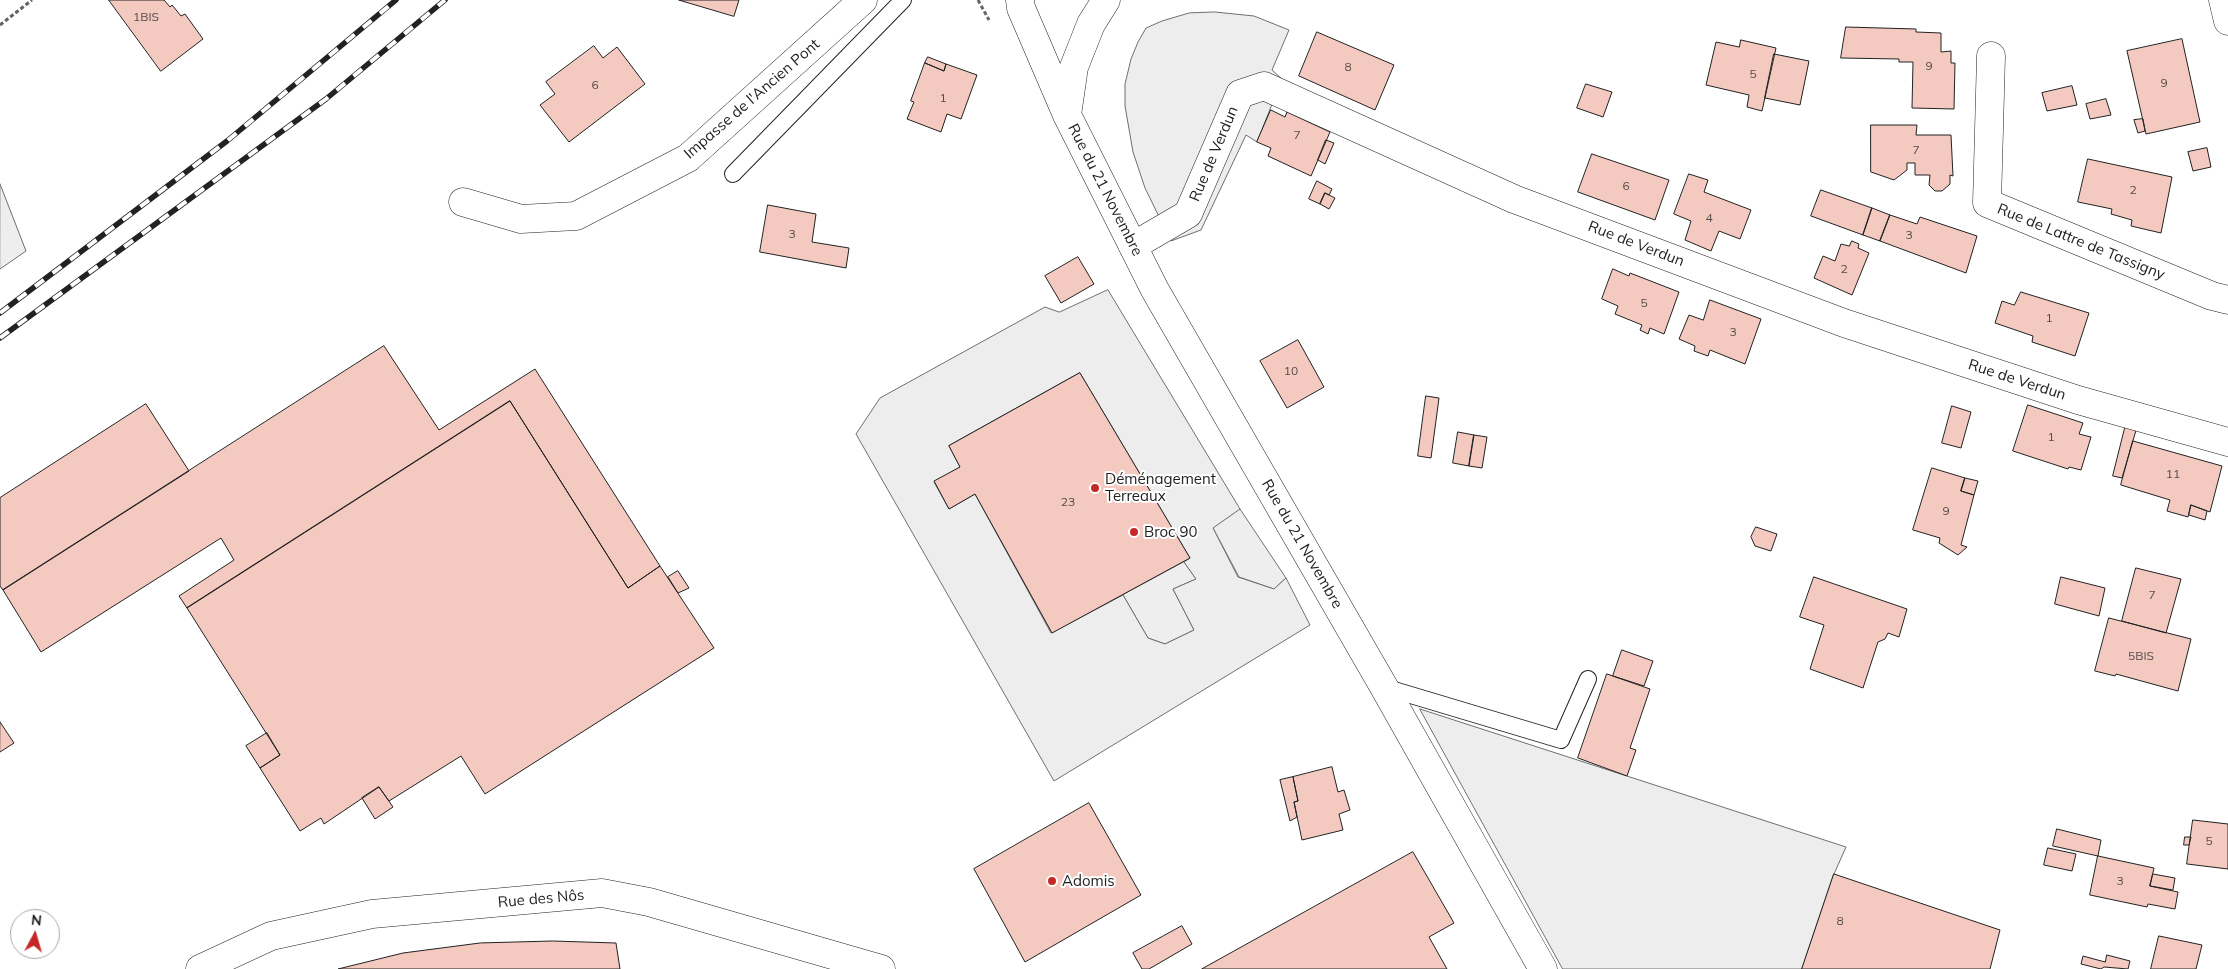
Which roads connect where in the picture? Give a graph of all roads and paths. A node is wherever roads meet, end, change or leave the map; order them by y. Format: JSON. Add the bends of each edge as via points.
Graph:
{"nodes":[{"id":1,"x":32,"y":0,"type":"edge"},
{"id":2,"x":863,"y":0,"type":"edge"},
{"id":3,"x":903,"y":0,"type":"edge"},
{"id":4,"x":1020,"y":0,"type":"edge"},
{"id":5,"x":1106,"y":0,"type":"edge"},
{"id":6,"x":2224,"y":0,"type":"edge"},
{"id":7,"x":2228,"y":21,"type":"edge"},
{"id":8,"x":0,"y":25,"type":"edge"},
{"id":9,"x":1991,"y":56,"type":"dead end"},
{"id":10,"x":1067,"y":115,"type":"junction"},
{"id":11,"x":733,"y":174,"type":"dead end"},
{"id":12,"x":463,"y":202,"type":"dead end"},
{"id":13,"x":1133,"y":246,"type":"junction"},
{"id":14,"x":2228,"y":300,"type":"edge"},
{"id":15,"x":2228,"y":442,"type":"edge"},
{"id":16,"x":1588,"y":679,"type":"dead end"},
{"id":17,"x":1384,"y":687,"type":"junction"},
{"id":18,"x":200,"y":969,"type":"edge"},
{"id":19,"x":881,"y":969,"type":"edge"},
{"id":20,"x":1543,"y":969,"type":"edge"}],
"edges":[{"from":1,"to":8,"type":"path"},
{"from":2,"to":12,"type":"street","name":"Impasse de l'Ancien Pont","via":[[688,158],[576,216],[521,219]]},
{"from":3,"to":11,"type":"lane"},
{"from":4,"to":10,"type":"street","name":"Rue du 21 Novembre"},
{"from":5,"to":10,"type":"street","name":"Rue du 21 Novembre","via":[[1091,24],[1074,67]]},
{"from":6,"to":7,"type":"street"},
{"from":9,"to":14,"type":"street","name":"Rue de Lattre de Tassigny","via":[[1988,203]]},
{"from":10,"to":13,"type":"street","name":"Rue du 21 Novembre"},
{"from":13,"to":15,"type":"street","name":"Rue de Verdun","via":[[1188,214],[1240,94],[1264,86],[1514,199],[1844,323],[2078,400]]},
{"from":13,"to":17,"type":"street","name":"Rue du 21 Novembre","via":[[1155,290]]},
{"from":16,"to":17,"type":"lane","via":[[1561,740]]},
{"from":17,"to":20,"type":"street","name":"Rue du 21 Novembre"},
{"from":18,"to":19,"type":"street","name":"Rue des Nôs","via":[[271,936],[372,914],[602,893],[649,902]]}]}
